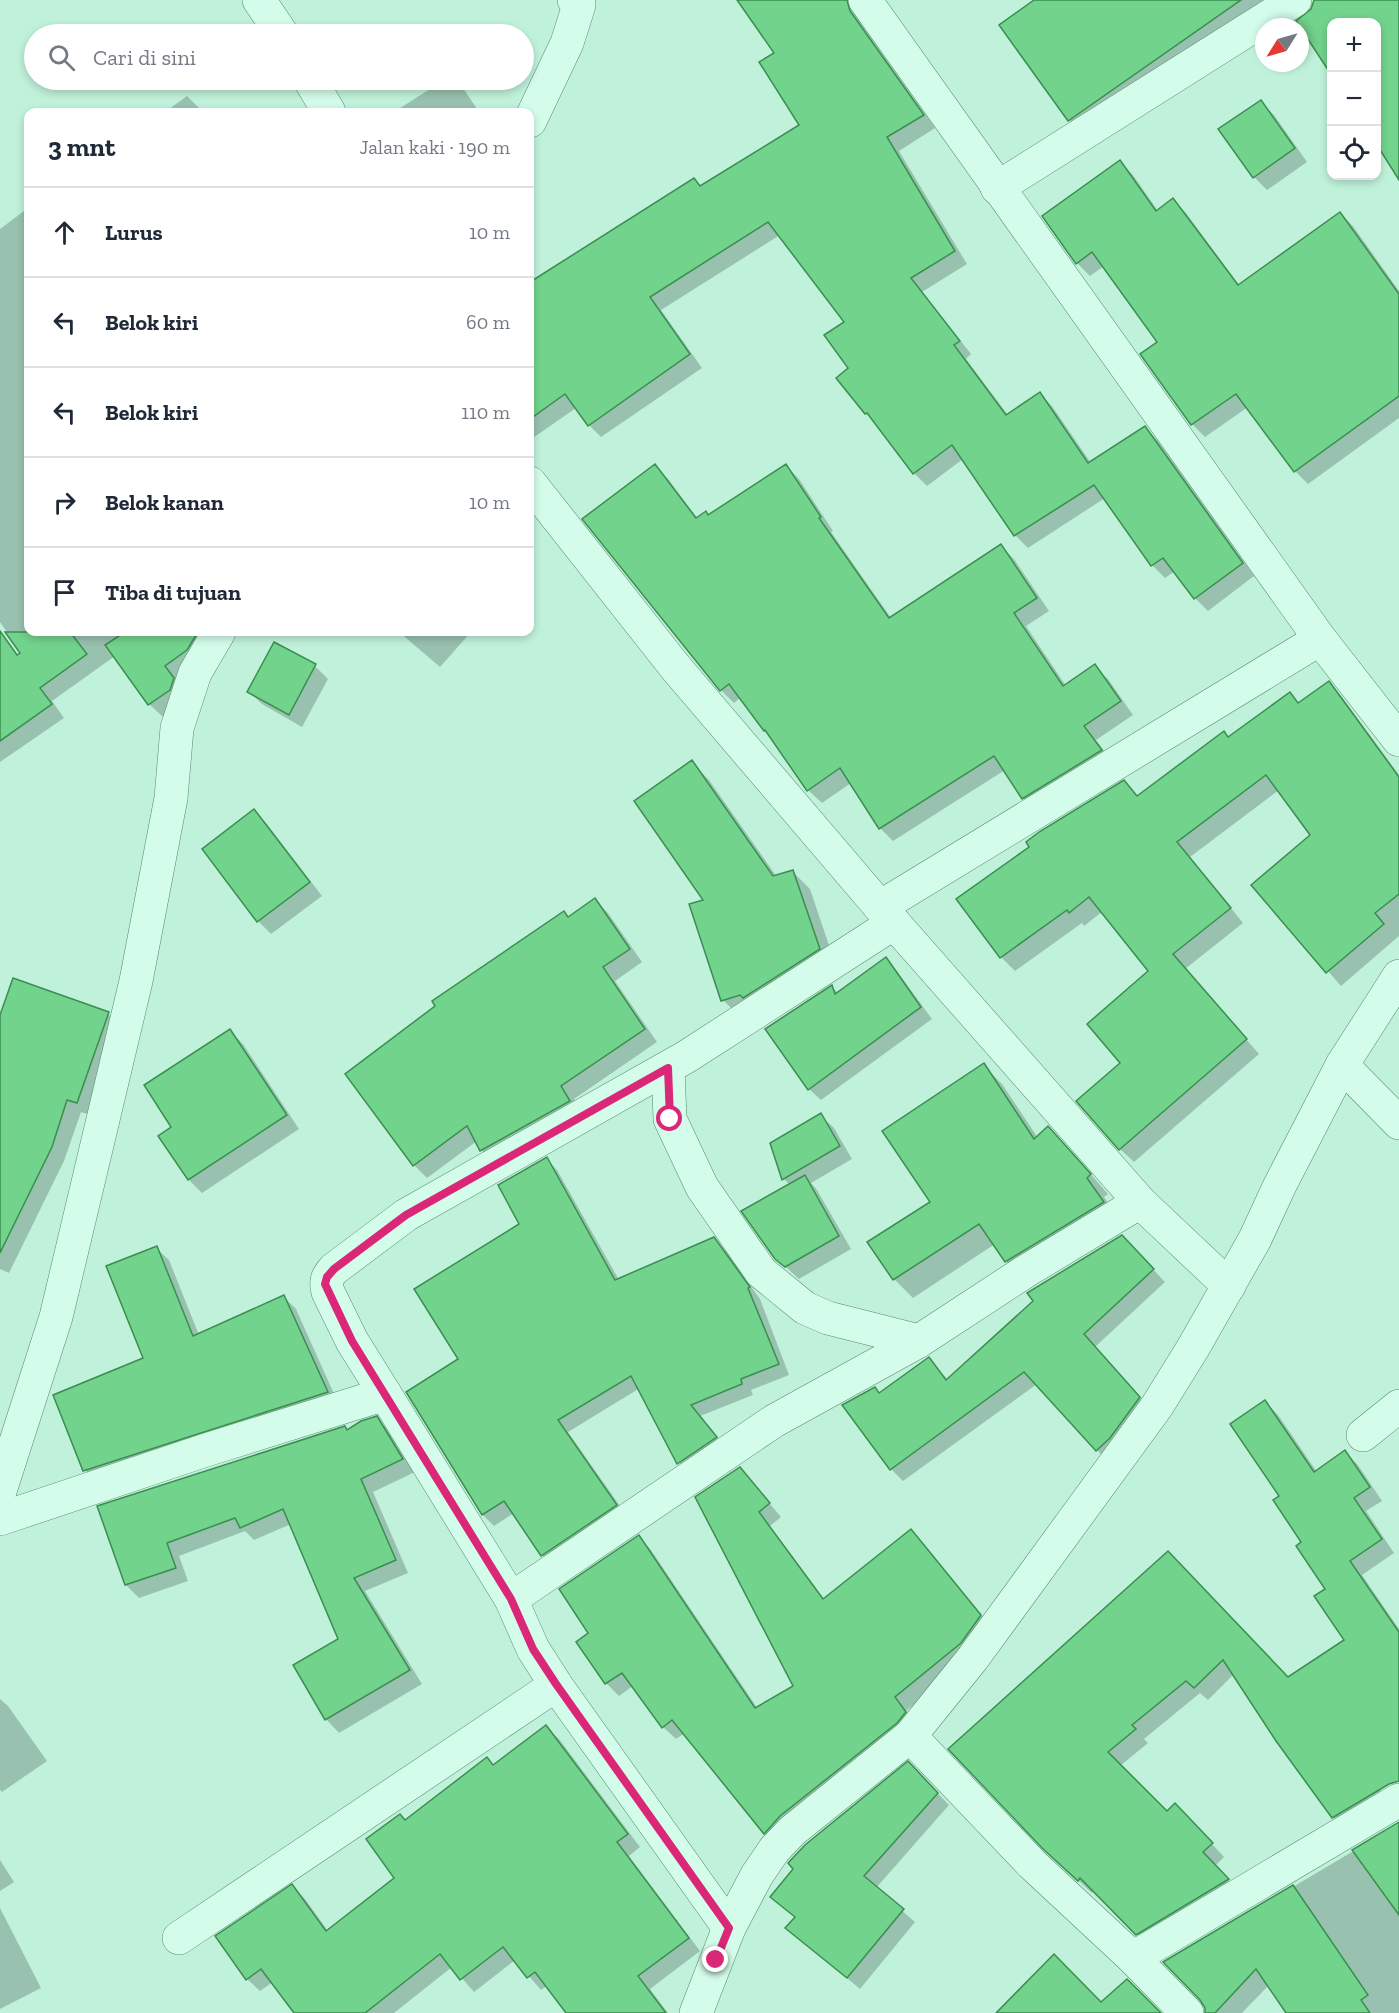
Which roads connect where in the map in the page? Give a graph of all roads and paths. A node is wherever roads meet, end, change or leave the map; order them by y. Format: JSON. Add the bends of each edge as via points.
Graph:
{"nodes":[{"id":1,"x":259,"y":0,"type":"edge"},
{"id":2,"x":865,"y":0,"type":"edge"},
{"id":3,"x":1295,"y":0,"type":"edge"},
{"id":4,"x":580,"y":2,"type":"edge"},
{"id":5,"x":275,"y":24,"type":"edge"},
{"id":6,"x":316,"y":90,"type":"edge"},
{"id":7,"x":327,"y":108,"type":"edge"},
{"id":8,"x":534,"y":113,"type":"edge"},
{"id":9,"x":997,"y":188,"type":"junction"},
{"id":10,"x":534,"y":488,"type":"edge"},
{"id":11,"x":214,"y":636,"type":"edge"},
{"id":12,"x":1320,"y":639,"type":"junction"},
{"id":13,"x":1399,"y":740,"type":"edge"},
{"id":14,"x":887,"y":915,"type":"junction"},
{"id":15,"x":1399,"y":976,"type":"edge"},
{"id":16,"x":1342,"y":1065,"type":"junction"},
{"id":17,"x":668,"y":1068,"type":"junction"},
{"id":18,"x":1399,"y":1123,"type":"edge"},
{"id":19,"x":1140,"y":1202,"type":"junction"},
{"id":20,"x":1229,"y":1286,"type":"junction"},
{"id":21,"x":919,"y":1341,"type":"junction"},
{"id":22,"x":385,"y":1394,"type":"junction"},
{"id":23,"x":1399,"y":1406,"type":"edge"},
{"id":24,"x":1363,"y":1435,"type":"dead end"},
{"id":25,"x":0,"y":1491,"type":"edge"},
{"id":26,"x":0,"y":1519,"type":"edge"},
{"id":27,"x":511,"y":1599,"type":"junction"},
{"id":28,"x":556,"y":1684,"type":"junction"},
{"id":29,"x":910,"y":1736,"type":"junction"},
{"id":30,"x":1399,"y":1800,"type":"edge"},
{"id":31,"x":729,"y":1928,"type":"junction"},
{"id":32,"x":179,"y":1938,"type":"dead end"},
{"id":33,"x":1133,"y":1958,"type":"junction"},
{"id":34,"x":696,"y":2013,"type":"edge"},
{"id":35,"x":1187,"y":2013,"type":"edge"}],
"edges":[{"from":1,"to":5,"type":"street"},
{"from":2,"to":9,"type":"street"},
{"from":3,"to":9,"type":"street"},
{"from":4,"to":8,"type":"street","via":[[567,43]]},
{"from":6,"to":7,"type":"street"},
{"from":9,"to":12,"type":"street"},
{"from":10,"to":14,"type":"street","via":[[676,668]]},
{"from":11,"to":25,"type":"street","via":[[195,673],[177,728],[171,798],[134,993],[56,1317]]},
{"from":12,"to":13,"type":"street"},
{"from":12,"to":14,"type":"street"},
{"from":14,"to":17,"type":"street"},
{"from":14,"to":19,"type":"street"},
{"from":15,"to":16,"type":"street"},
{"from":16,"to":18,"type":"street"},
{"from":16,"to":20,"type":"street"},
{"from":17,"to":21,"type":"street","via":[[670,1119],[702,1187],[761,1272],[805,1308],[828,1318]]},
{"from":17,"to":22,"type":"street","via":[[406,1215],[327,1277],[328,1292],[352,1341]]},
{"from":19,"to":20,"type":"street"},
{"from":19,"to":21,"type":"street"},
{"from":20,"to":29,"type":"street","via":[[1157,1406],[973,1658]]},
{"from":21,"to":27,"type":"street","via":[[774,1421]]},
{"from":22,"to":26,"type":"street"},
{"from":22,"to":27,"type":"street"},
{"from":23,"to":24,"type":"street"},
{"from":27,"to":28,"type":"street","via":[[533,1649]]},
{"from":28,"to":31,"type":"street"},
{"from":28,"to":32,"type":"street"},
{"from":29,"to":31,"type":"street","via":[[774,1850]]},
{"from":29,"to":33,"type":"street","via":[[1032,1864]]},
{"from":30,"to":33,"type":"street"},
{"from":31,"to":34,"type":"street"},
{"from":33,"to":35,"type":"street"}]}
